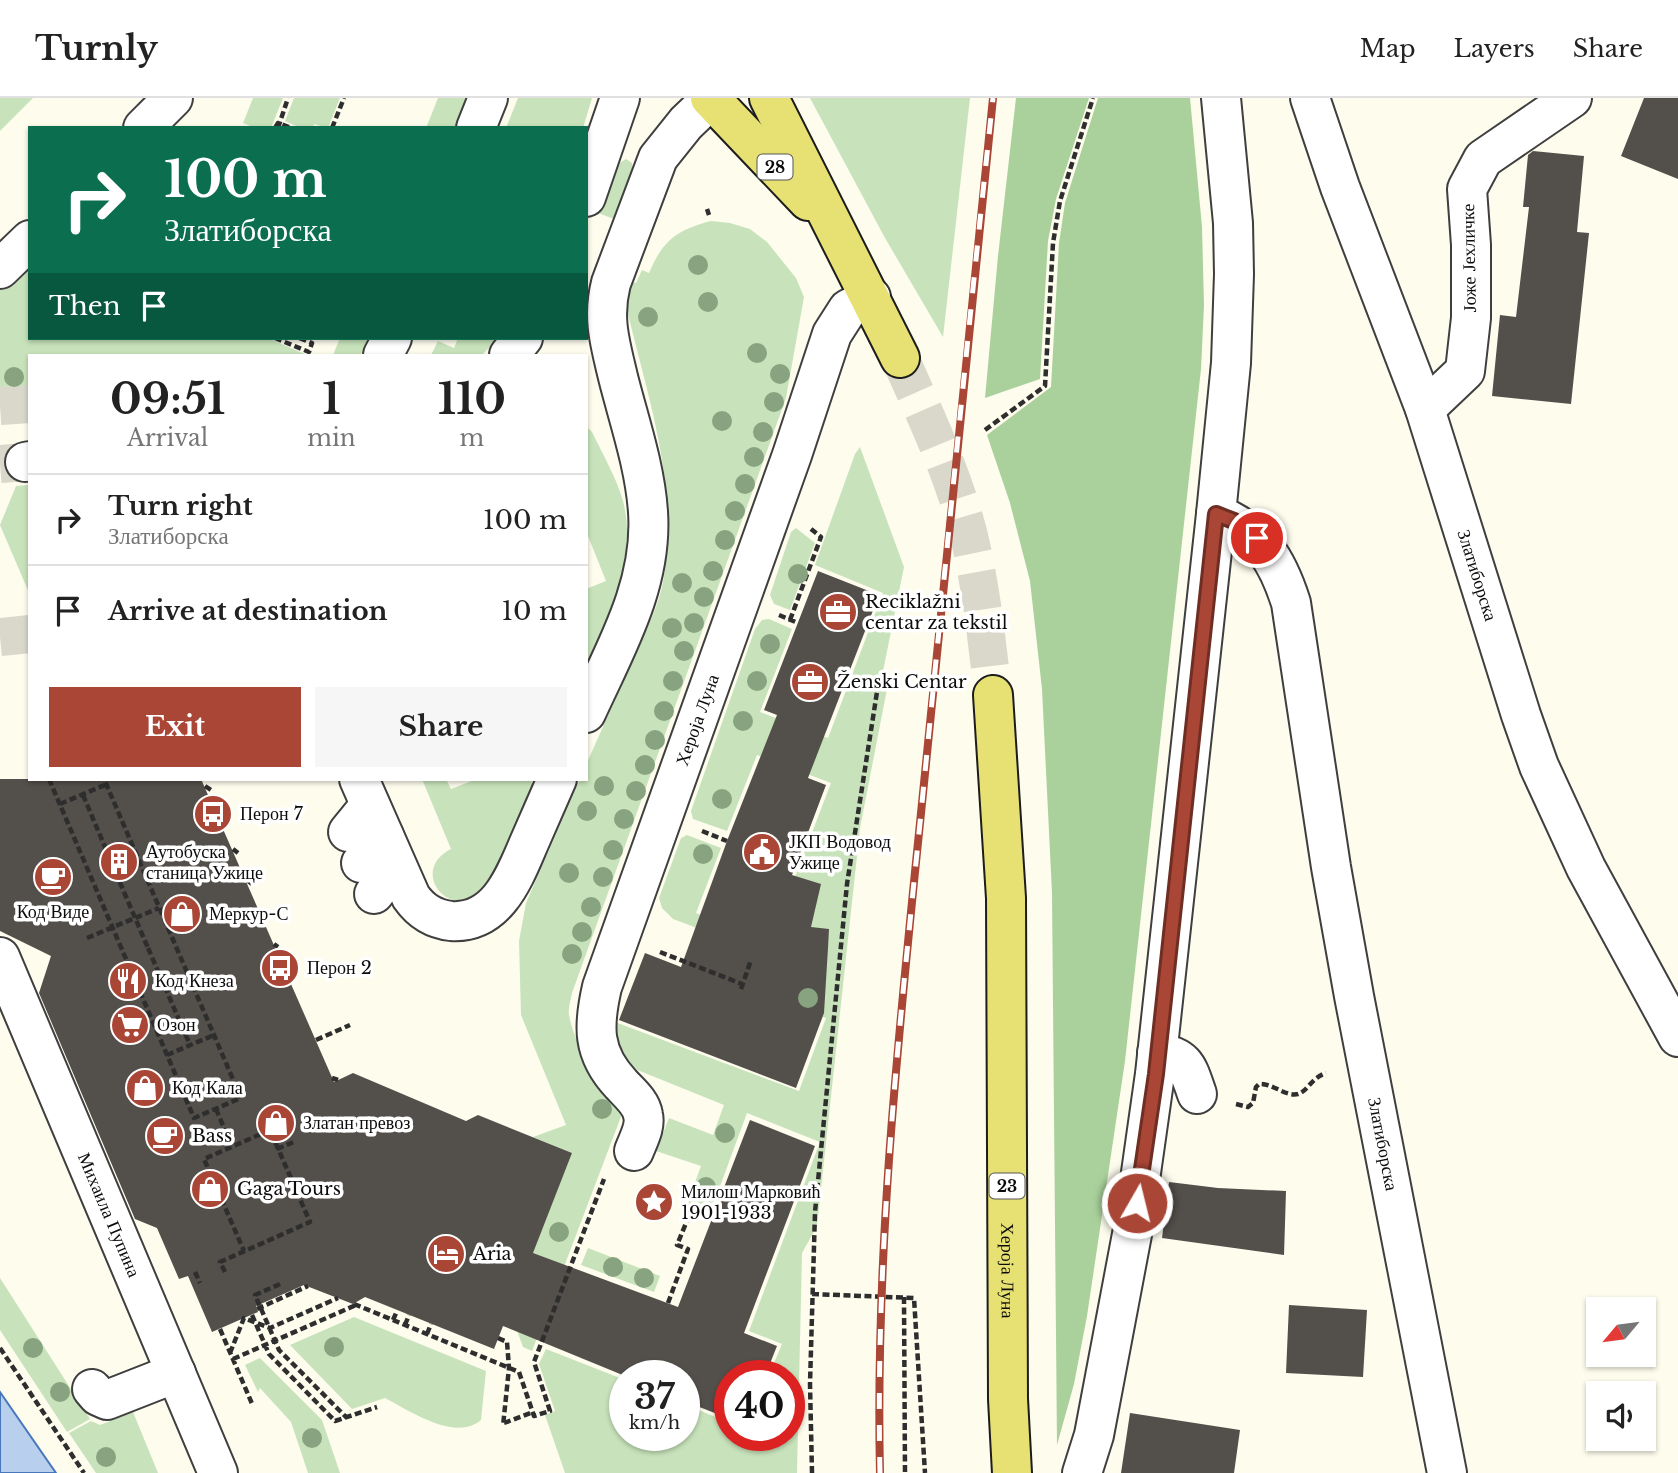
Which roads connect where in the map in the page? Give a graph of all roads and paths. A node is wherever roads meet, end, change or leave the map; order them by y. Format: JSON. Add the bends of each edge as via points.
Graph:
{"nodes":[{"id":1,"x":173,"y":98,"type":"edge"},
{"id":2,"x":288,"y":98,"type":"edge"},
{"id":3,"x":344,"y":98,"type":"edge"},
{"id":4,"x":488,"y":98,"type":"edge"},
{"id":5,"x":620,"y":98,"type":"edge"},
{"id":6,"x":711,"y":98,"type":"edge"},
{"id":7,"x":769,"y":98,"type":"edge"},
{"id":8,"x":1093,"y":98,"type":"edge"},
{"id":9,"x":1222,"y":98,"type":"edge"},
{"id":10,"x":1310,"y":98,"type":"edge"},
{"id":11,"x":1572,"y":98,"type":"edge"},
{"id":12,"x":145,"y":126,"type":"edge"},
{"id":13,"x":277,"y":126,"type":"edge"},
{"id":14,"x":333,"y":126,"type":"edge"},
{"id":15,"x":477,"y":126,"type":"edge"},
{"id":16,"x":588,"y":191,"type":"edge"},
{"id":17,"x":840,"y":234,"type":"junction"},
{"id":18,"x":28,"y":242,"type":"edge"},
{"id":19,"x":0,"y":269,"type":"edge"},
{"id":20,"x":870,"y":297,"type":"junction"},
{"id":21,"x":280,"y":340,"type":"edge"},
{"id":22,"x":304,"y":340,"type":"edge"},
{"id":23,"x":521,"y":340,"type":"edge"},
{"id":24,"x":510,"y":354,"type":"edge"},
{"id":25,"x":900,"y":358,"type":"tunnel mouth"},
{"id":26,"x":1425,"y":409,"type":"junction"},
{"id":27,"x":985,"y":430,"type":"dead end"},
{"id":28,"x":1216,"y":514,"type":"junction"},
{"id":29,"x":818,"y":545,"type":"dead end"},
{"id":30,"x":782,"y":617,"type":"dead end"},
{"id":31,"x":790,"y":620,"type":"junction"},
{"id":32,"x":798,"y":623,"type":"dead end"},
{"id":33,"x":877,"y":692,"type":"dead end"},
{"id":34,"x":993,"y":695,"type":"tunnel mouth"},
{"id":35,"x":588,"y":708,"type":"edge"},
{"id":36,"x":50,"y":781,"type":"edge"},
{"id":37,"x":556,"y":781,"type":"edge"},
{"id":38,"x":105,"y":782,"type":"edge"},
{"id":39,"x":205,"y":786,"type":"dead end"},
{"id":40,"x":211,"y":790,"type":"dead end"},
{"id":41,"x":83,"y":795,"type":"junction"},
{"id":42,"x":60,"y":804,"type":"junction"},
{"id":43,"x":364,"y":828,"type":"edge"},
{"id":44,"x":703,"y":832,"type":"dead end"},
{"id":45,"x":727,"y":841,"type":"dead end"},
{"id":46,"x":233,"y":849,"type":"dead end"},
{"id":47,"x":238,"y":853,"type":"dead end"},
{"id":48,"x":247,"y":880,"type":"dead end"},
{"id":49,"x":252,"y":884,"type":"dead end"},
{"id":50,"x":159,"y":908,"type":"junction"},
{"id":51,"x":112,"y":928,"type":"junction"},
{"id":52,"x":87,"y":939,"type":"dead end"},
{"id":53,"x":0,"y":957,"type":"edge"},
{"id":54,"x":673,"y":957,"type":"dead end"},
{"id":55,"x":751,"y":960,"type":"dead end"},
{"id":56,"x":350,"y":1025,"type":"dead end"},
{"id":57,"x":214,"y":1035,"type":"junction"},
{"id":58,"x":1678,"y":1037,"type":"edge"},
{"id":59,"x":316,"y":1041,"type":"dead end"},
{"id":60,"x":190,"y":1045,"type":"junction"},
{"id":61,"x":1157,"y":1053,"type":"junction"},
{"id":62,"x":167,"y":1055,"type":"junction"},
{"id":63,"x":1371,"y":1078,"type":"junction"},
{"id":64,"x":1197,"y":1094,"type":"joint"},
{"id":65,"x":215,"y":1109,"type":"junction"},
{"id":66,"x":296,"y":1141,"type":"dead end"},
{"id":67,"x":232,"y":1147,"type":"junction"},
{"id":68,"x":277,"y":1149,"type":"junction"},
{"id":69,"x":620,"y":1162,"type":"joint"},
{"id":70,"x":712,"y":1219,"type":"dead end"},
{"id":71,"x":244,"y":1251,"type":"junction"},
{"id":72,"x":195,"y":1272,"type":"dead end"},
{"id":73,"x":225,"y":1272,"type":"dead end"},
{"id":74,"x":200,"y":1283,"type":"dead end"},
{"id":75,"x":280,"y":1284,"type":"dead end"},
{"id":76,"x":307,"y":1286,"type":"dead end"},
{"id":77,"x":812,"y":1294,"type":"junction"},
{"id":78,"x":904,"y":1297,"type":"junction"},
{"id":79,"x":338,"y":1298,"type":"dead end"},
{"id":80,"x":668,"y":1303,"type":"dead end"},
{"id":81,"x":259,"y":1308,"type":"junction"},
{"id":82,"x":397,"y":1311,"type":"dead end"},
{"id":83,"x":252,"y":1315,"type":"dead end"},
{"id":84,"x":409,"y":1315,"type":"dead end"},
{"id":85,"x":393,"y":1320,"type":"junction"},
{"id":86,"x":256,"y":1322,"type":"junction"},
{"id":87,"x":431,"y":1324,"type":"dead end"},
{"id":88,"x":405,"y":1325,"type":"junction"},
{"id":89,"x":270,"y":1328,"type":"junction"},
{"id":90,"x":220,"y":1329,"type":"dead end"},
{"id":91,"x":427,"y":1334,"type":"junction"},
{"id":92,"x":498,"y":1338,"type":"dead end"},
{"id":93,"x":275,"y":1340,"type":"junction"},
{"id":94,"x":264,"y":1345,"type":"junction"},
{"id":95,"x":0,"y":1348,"type":"edge"},
{"id":96,"x":230,"y":1353,"type":"junction"},
{"id":97,"x":233,"y":1359,"type":"junction"},
{"id":98,"x":509,"y":1368,"type":"junction"},
{"id":99,"x":176,"y":1373,"type":"junction"},
{"id":100,"x":92,"y":1389,"type":"dead end"},
{"id":101,"x":253,"y":1406,"type":"dead end"},
{"id":102,"x":377,"y":1407,"type":"dead end"},
{"id":103,"x":533,"y":1412,"type":"junction"},
{"id":104,"x":347,"y":1418,"type":"junction"},
{"id":105,"x":84,"y":1473,"type":"edge"},
{"id":106,"x":218,"y":1473,"type":"edge"},
{"id":107,"x":812,"y":1473,"type":"edge"},
{"id":108,"x":905,"y":1473,"type":"edge"},
{"id":109,"x":925,"y":1473,"type":"edge"},
{"id":110,"x":1012,"y":1473,"type":"edge"},
{"id":111,"x":1082,"y":1473,"type":"edge"},
{"id":112,"x":1447,"y":1473,"type":"edge"}],
"edges":[{"from":1,"to":12,"type":"street"},
{"from":2,"to":13,"type":"path"},
{"from":3,"to":14,"type":"path"},
{"from":4,"to":15,"type":"street"},
{"from":5,"to":16,"type":"street"},
{"from":6,"to":17,"type":"main road","number":"28"},
{"from":6,"to":35,"type":"street","via":[[658,158],[606,303],[608,336],[645,491],[648,538],[638,595]]},
{"from":7,"to":17,"type":"main road"},
{"from":8,"to":27,"type":"path","via":[[1060,201],[1053,243],[1045,386]]},
{"from":9,"to":28,"type":"street","via":[[1234,274],[1231,363]]},
{"from":10,"to":26,"type":"street","name":"Златиборска"},
{"from":11,"to":26,"type":"street","name":"Јоже Јехличке","via":[[1483,159],[1467,189],[1471,318],[1465,371]]},
{"from":17,"to":20,"type":"main road"},
{"from":18,"to":19,"type":"street"},
{"from":20,"to":25,"type":"main road"},
{"from":20,"to":69,"type":"street","name":"Хероја Луна","via":[[848,309],[832,334],[602,987],[596,1016],[600,1052],[643,1113],[644,1124]]},
{"from":21,"to":22,"type":"path","via":[[309,352],[312,343]]},
{"from":23,"to":24,"type":"street"},
{"from":26,"to":58,"type":"street","name":"Златиборска","via":[[1539,766],[1586,868]]},
{"from":28,"to":61,"type":"street"},
{"from":28,"to":63,"type":"street","name":"Златиборска","via":[[1257,538],[1277,566],[1291,603],[1331,867]]},
{"from":29,"to":31,"type":"path"},
{"from":30,"to":31,"type":"path"},
{"from":31,"to":32,"type":"path"},
{"from":33,"to":77,"type":"path","via":[[847,884],[815,1212]]},
{"from":34,"to":110,"type":"main road","name":"Хероја Луна","number":"23","via":[[1006,898]]},
{"from":36,"to":42,"type":"path"},
{"from":37,"to":43,"type":"street","via":[[505,893],[474,918],[447,920],[425,912]]},
{"from":38,"to":41,"type":"path"},
{"from":38,"to":50,"type":"path"},
{"from":39,"to":40,"type":"path"},
{"from":41,"to":42,"type":"path"},
{"from":41,"to":60,"type":"path","bridge":true},
{"from":42,"to":51,"type":"path"},
{"from":44,"to":45,"type":"path"},
{"from":46,"to":47,"type":"path"},
{"from":48,"to":49,"type":"path"},
{"from":50,"to":51,"type":"path"},
{"from":50,"to":57,"type":"path"},
{"from":51,"to":52,"type":"path"},
{"from":51,"to":62,"type":"path"},
{"from":53,"to":99,"type":"street","name":"Михаила Пупина"},
{"from":54,"to":55,"type":"path","via":[[742,987]]},
{"from":56,"to":59,"type":"path"},
{"from":57,"to":60,"type":"path"},
{"from":57,"to":65,"type":"path","via":[[241,1098]]},
{"from":60,"to":62,"type":"path"},
{"from":61,"to":64,"type":"street","via":[[1181,1059]]},
{"from":61,"to":111,"type":"street","via":[[1133,1229],[1094,1435]]},
{"from":62,"to":65,"type":"path","via":[[194,1118]]},
{"from":63,"to":64,"type":"path","via":[[1328,1072],[1311,1080],[1301,1093],[1290,1094],[1259,1084],[1254,1103],[1248,1107],[1215,1092]]},
{"from":63,"to":112,"type":"street","name":"Златиборска"},
{"from":65,"to":67,"type":"path"},
{"from":66,"to":68,"type":"path"},
{"from":67,"to":68,"type":"path","via":[[270,1130]]},
{"from":67,"to":71,"type":"path","via":[[204,1159]]},
{"from":68,"to":71,"type":"path","via":[[310,1222]]},
{"from":69,"to":103,"type":"path","via":[[534,1362],[550,1411],[534,1416]]},
{"from":70,"to":80,"type":"path","via":[[691,1211],[675,1244],[688,1249]]},
{"from":71,"to":73,"type":"path","via":[[220,1262]]},
{"from":72,"to":74,"type":"path"},
{"from":75,"to":81,"type":"path","via":[[253,1296]]},
{"from":76,"to":81,"type":"path"},
{"from":77,"to":78,"type":"path"},
{"from":77,"to":107,"type":"path"},
{"from":78,"to":108,"type":"path"},
{"from":78,"to":109,"type":"path","via":[[914,1298]]},
{"from":79,"to":89,"type":"path"},
{"from":81,"to":89,"type":"path"},
{"from":82,"to":85,"type":"path"},
{"from":83,"to":86,"type":"path"},
{"from":84,"to":88,"type":"path"},
{"from":85,"to":88,"type":"path"},
{"from":85,"to":93,"type":"path","via":[[355,1304]]},
{"from":86,"to":89,"type":"path"},
{"from":86,"to":94,"type":"path"},
{"from":86,"to":96,"type":"path","via":[[244,1318]]},
{"from":87,"to":91,"type":"path"},
{"from":88,"to":91,"type":"path"},
{"from":89,"to":93,"type":"path"},
{"from":90,"to":96,"type":"path"},
{"from":91,"to":98,"type":"path"},
{"from":92,"to":98,"type":"path","via":[[507,1342]]},
{"from":93,"to":94,"type":"path"},
{"from":93,"to":104,"type":"path"},
{"from":94,"to":97,"type":"path"},
{"from":94,"to":104,"type":"path","via":[[335,1421]]},
{"from":95,"to":105,"type":"path"},
{"from":96,"to":97,"type":"path"},
{"from":97,"to":101,"type":"path"},
{"from":98,"to":103,"type":"path","via":[[519,1372]]},
{"from":98,"to":103,"type":"path","via":[[503,1424]]},
{"from":99,"to":100,"type":"street","via":[[107,1400]]},
{"from":99,"to":106,"type":"street","name":"Михаила Пупина"},
{"from":102,"to":104,"type":"path"}]}
